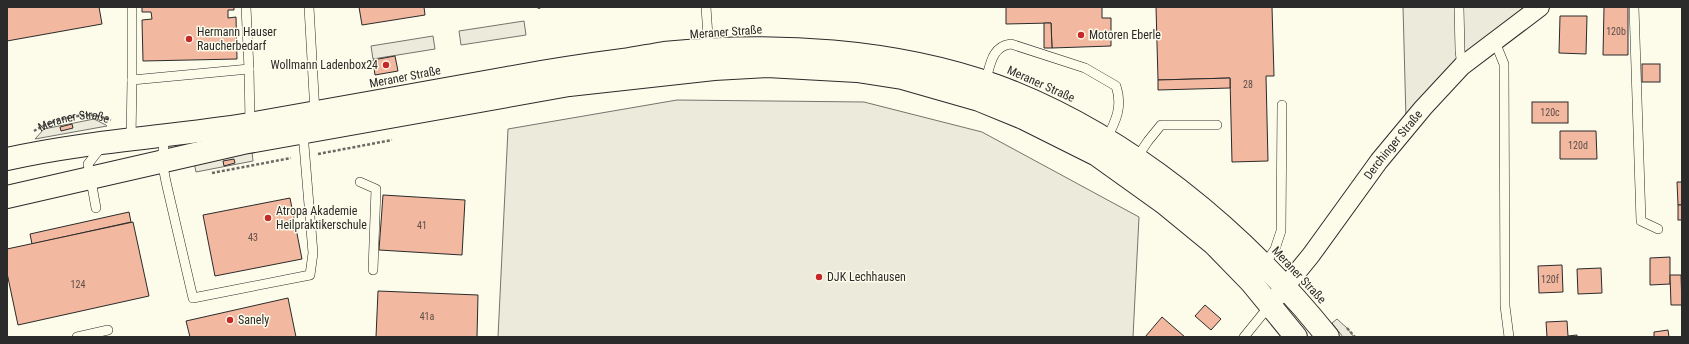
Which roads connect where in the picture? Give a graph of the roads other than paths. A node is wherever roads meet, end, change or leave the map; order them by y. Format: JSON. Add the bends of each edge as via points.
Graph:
{"nodes":[{"id":1,"x":132,"y":7,"type":"edge"},
{"id":2,"x":246,"y":7,"type":"edge"},
{"id":3,"x":309,"y":7,"type":"edge"},
{"id":4,"x":706,"y":7,"type":"edge"},
{"id":5,"x":1459,"y":7,"type":"edge"},
{"id":6,"x":1540,"y":7,"type":"edge"},
{"id":7,"x":1634,"y":7,"type":"edge"},
{"id":8,"x":1495,"y":42,"type":"junction"},
{"id":9,"x":709,"y":50,"type":"junction"},
{"id":10,"x":1462,"y":66,"type":"junction"},
{"id":11,"x":250,"y":69,"type":"junction"},
{"id":12,"x":132,"y":80,"type":"junction"},
{"id":13,"x":982,"y":91,"type":"junction"},
{"id":14,"x":1282,"y":105,"type":"dead end"},
{"id":15,"x":306,"y":120,"type":"junction"},
{"id":16,"x":1217,"y":125,"type":"dead end"},
{"id":17,"x":131,"y":129,"type":"junction"},
{"id":18,"x":251,"y":133,"type":"junction"},
{"id":19,"x":165,"y":135,"type":"junction"},
{"id":20,"x":106,"y":142,"type":"junction"},
{"id":21,"x":1102,"y":147,"type":"junction"},
{"id":22,"x":7,"y":159,"type":"edge"},
{"id":23,"x":162,"y":161,"type":"junction"},
{"id":24,"x":1130,"y":166,"type":"junction"},
{"id":25,"x":90,"y":177,"type":"junction"},
{"id":26,"x":360,"y":182,"type":"dead end"},
{"id":27,"x":7,"y":196,"type":"edge"},
{"id":28,"x":96,"y":208,"type":"dead end"},
{"id":29,"x":1658,"y":229,"type":"dead end"},
{"id":30,"x":373,"y":270,"type":"dead end"},
{"id":31,"x":1255,"y":271,"type":"junction"},
{"id":32,"x":1285,"y":286,"type":"junction"},
{"id":33,"x":1270,"y":305,"type":"junction"},
{"id":34,"x":108,"y":330,"type":"dead end"},
{"id":35,"x":1337,"y":331,"type":"edge"},
{"id":36,"x":77,"y":337,"type":"edge"},
{"id":37,"x":1244,"y":337,"type":"edge"},
{"id":38,"x":1296,"y":337,"type":"edge"},
{"id":39,"x":1509,"y":337,"type":"edge"}],
"edges":[{"from":1,"to":12,"type":"lane"},
{"from":2,"to":11,"type":"lane"},
{"from":3,"to":15,"type":"lane"},
{"from":4,"to":9,"type":"lane"},
{"from":5,"to":10,"type":"lane"},
{"from":6,"to":8,"type":"street","name":"Derchinger Straße"},
{"from":7,"to":29,"type":"lane","via":[[1641,221]]},
{"from":8,"to":10,"type":"street","name":"Derchinger Straße"},
{"from":8,"to":39,"type":"lane","via":[[1504,64],[1505,306]]},
{"from":9,"to":13,"type":"main road","name":"Meraner Straße","via":[[797,49],[891,59],[943,71]]},
{"from":9,"to":15,"type":"main road","name":"Meraner Straße","via":[[576,66]]},
{"from":10,"to":32,"type":"street","name":"Derchinger Straße","via":[[1379,161],[1311,255]]},
{"from":11,"to":12,"type":"lane"},
{"from":11,"to":18,"type":"lane"},
{"from":12,"to":17,"type":"lane"},
{"from":13,"to":15,"type":"main road","name":"Meraner Straße","via":[[857,71],[767,66],[714,69],[569,85]]},
{"from":13,"to":21,"type":"main road","name":"Meraner Straße","via":[[1023,118]]},
{"from":13,"to":21,"type":"lane","via":[[996,51],[1002,45],[1011,44],[1085,68],[1116,86],[1120,96],[1120,110],[1116,122]]},
{"from":14,"to":31,"type":"lane","via":[[1281,231],[1275,249]]},
{"from":15,"to":18,"type":"main road","name":"Meraner Straße"},
{"from":15,"to":23,"type":"lane","via":[[313,253],[310,275],[193,298]]},
{"from":16,"to":24,"type":"lane","via":[[1161,125]]},
{"from":17,"to":19,"type":"main road","name":"Meraner Straße"},
{"from":17,"to":20,"type":"main road","name":"Meraner Straße"},
{"from":18,"to":19,"type":"main road","name":"Meraner Straße"},
{"from":18,"to":23,"type":"main road","name":"Meraner Straße"},
{"from":19,"to":23,"type":"lane"},
{"from":20,"to":22,"type":"main road","name":"Meraner Straße"},
{"from":20,"to":25,"type":"lane","via":[[88,164]]},
{"from":21,"to":24,"type":"main road","name":"Meraner Straße"},
{"from":23,"to":25,"type":"main road","name":"Meraner Straße"},
{"from":24,"to":31,"type":"main road","name":"Meraner Straße","via":[[1215,220]]},
{"from":25,"to":27,"type":"main road","name":"Meraner Straße"},
{"from":25,"to":28,"type":"lane"},
{"from":26,"to":30,"type":"lane","via":[[376,189]]},
{"from":31,"to":32,"type":"main road","name":"Meraner Straße"},
{"from":31,"to":33,"type":"main road","name":"Meraner Straße"},
{"from":32,"to":33,"type":"street","name":"Derchinger Straße"},
{"from":32,"to":35,"type":"main road","name":"Meraner Straße"},
{"from":33,"to":37,"type":"lane"},
{"from":33,"to":38,"type":"main road","name":"Meraner Straße"},
{"from":34,"to":36,"type":"lane"}]}
